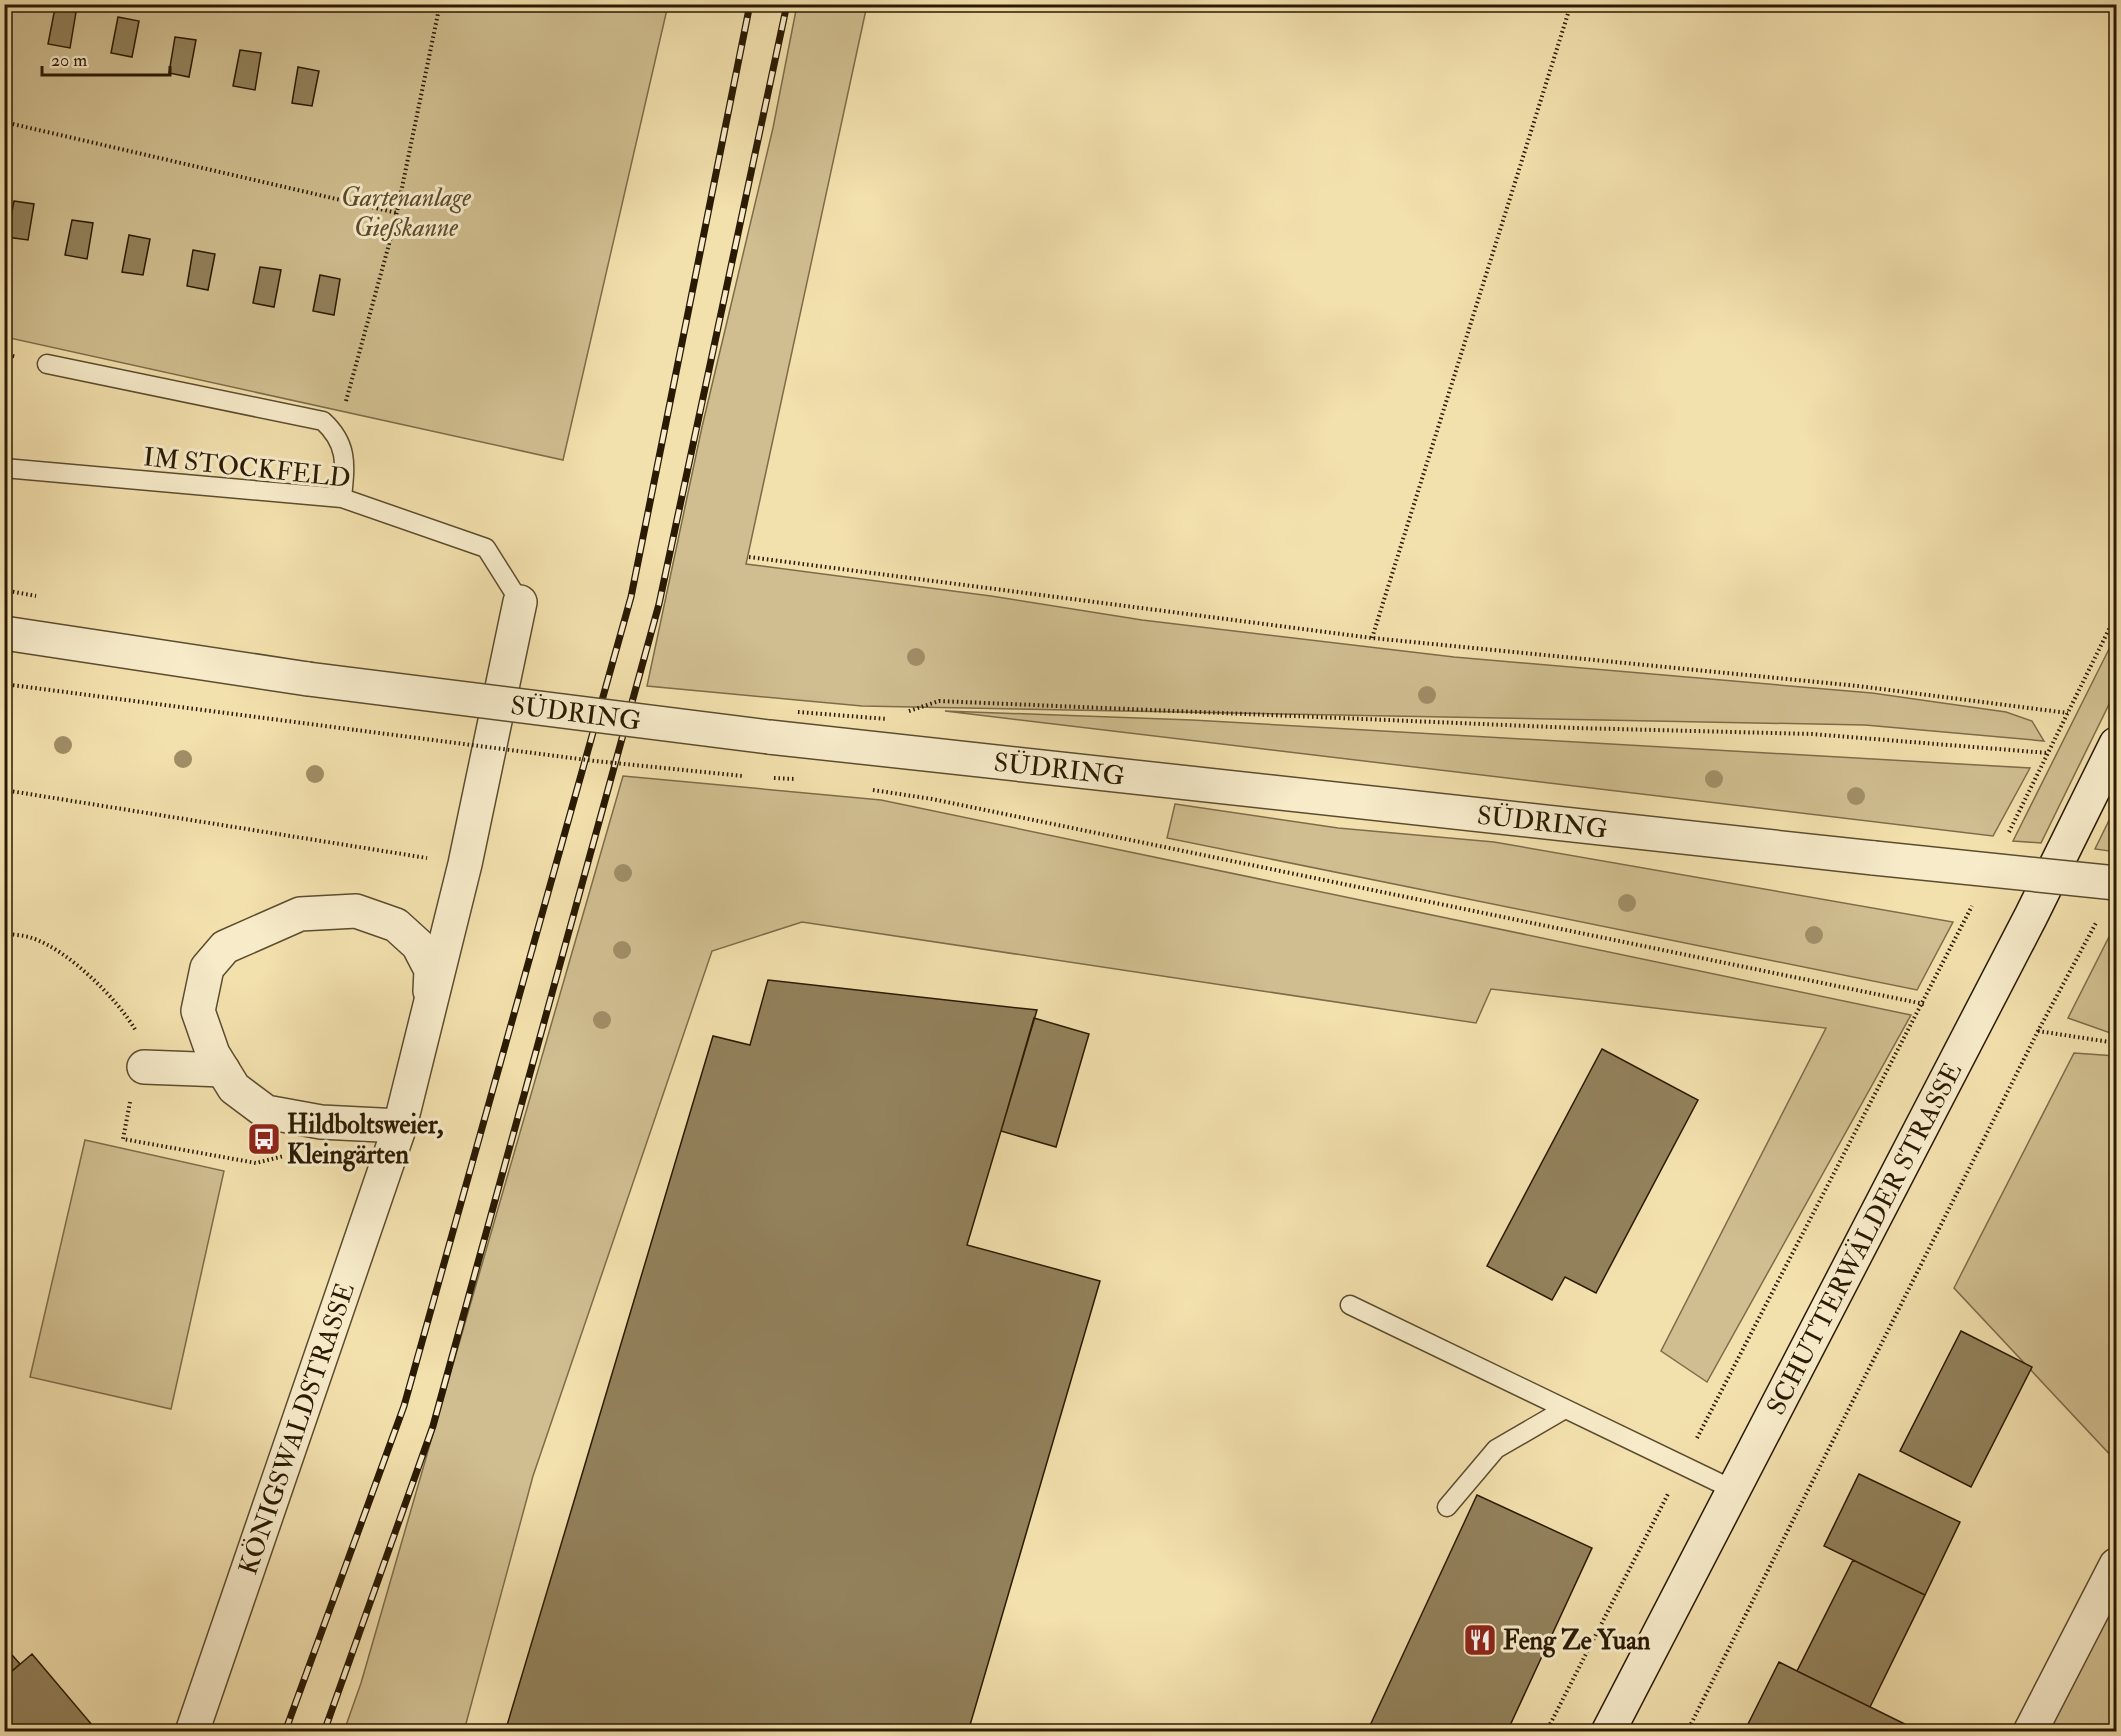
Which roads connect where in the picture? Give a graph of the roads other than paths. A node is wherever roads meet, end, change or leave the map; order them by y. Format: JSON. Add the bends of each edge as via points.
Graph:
{"nodes":[{"id":1,"x":47,"y":364,"type":"dead end"},
{"id":2,"x":4,"y":468,"type":"edge"},
{"id":3,"x":342,"y":498,"type":"junction"},
{"id":4,"x":519,"y":602,"type":"joint"},
{"id":5,"x":4,"y":633,"type":"edge"},
{"id":6,"x":2116,"y":744,"type":"edge"},
{"id":7,"x":2116,"y":883,"type":"edge"},
{"id":8,"x":430,"y":1002,"type":"junction"},
{"id":9,"x":144,"y":1068,"type":"dead end"},
{"id":10,"x":223,"y":1070,"type":"junction"},
{"id":11,"x":400,"y":1125,"type":"junction"},
{"id":12,"x":1350,"y":1305,"type":"dead end"},
{"id":13,"x":1565,"y":1408,"type":"junction"},
{"id":14,"x":1734,"y":1490,"type":"junction"},
{"id":15,"x":1447,"y":1507,"type":"dead end"},
{"id":16,"x":2116,"y":1565,"type":"edge"},
{"id":17,"x":192,"y":1731,"type":"edge"},
{"id":18,"x":1608,"y":1731,"type":"edge"},
{"id":19,"x":2030,"y":1731,"type":"edge"}],
"edges":[{"from":1,"to":3,"type":"lane","via":[[323,421],[337,434],[345,459]]},
{"from":2,"to":3,"type":"lane","name":"IM STOCKFELD"},
{"from":3,"to":4,"type":"lane","name":"IM STOCKFELD","via":[[486,548]]},
{"from":4,"to":8,"type":"street","name":"KÖNIGSWALDSTRASSE","via":[[465,864]]},
{"from":5,"to":7,"type":"street","name":"SÜDRING","bridge":true,"via":[[308,679],[770,737]]},
{"from":6,"to":14,"type":"street","name":"SCHUTTERWÄLDER STRASSE"},
{"from":8,"to":10,"type":"street","name":"KÖNIGSWALDSTRASSE","via":[[431,970],[418,945],[396,925],[356,911],[300,914],[225,947],[207,968],[198,1011]]},
{"from":8,"to":11,"type":"street","name":"KÖNIGSWALDSTRASSE"},
{"from":9,"to":10,"type":"street"},
{"from":10,"to":11,"type":"street","name":"KÖNIGSWALDSTRASSE","via":[[234,1088],[266,1112],[321,1122]]},
{"from":11,"to":17,"type":"street","name":"KÖNIGSWALDSTRASSE"},
{"from":12,"to":13,"type":"lane"},
{"from":13,"to":14,"type":"lane"},
{"from":13,"to":15,"type":"lane","via":[[1496,1449]]},
{"from":14,"to":18,"type":"street","name":"SCHUTTERWÄLDER STRASSE"},
{"from":16,"to":19,"type":"street"}]}
